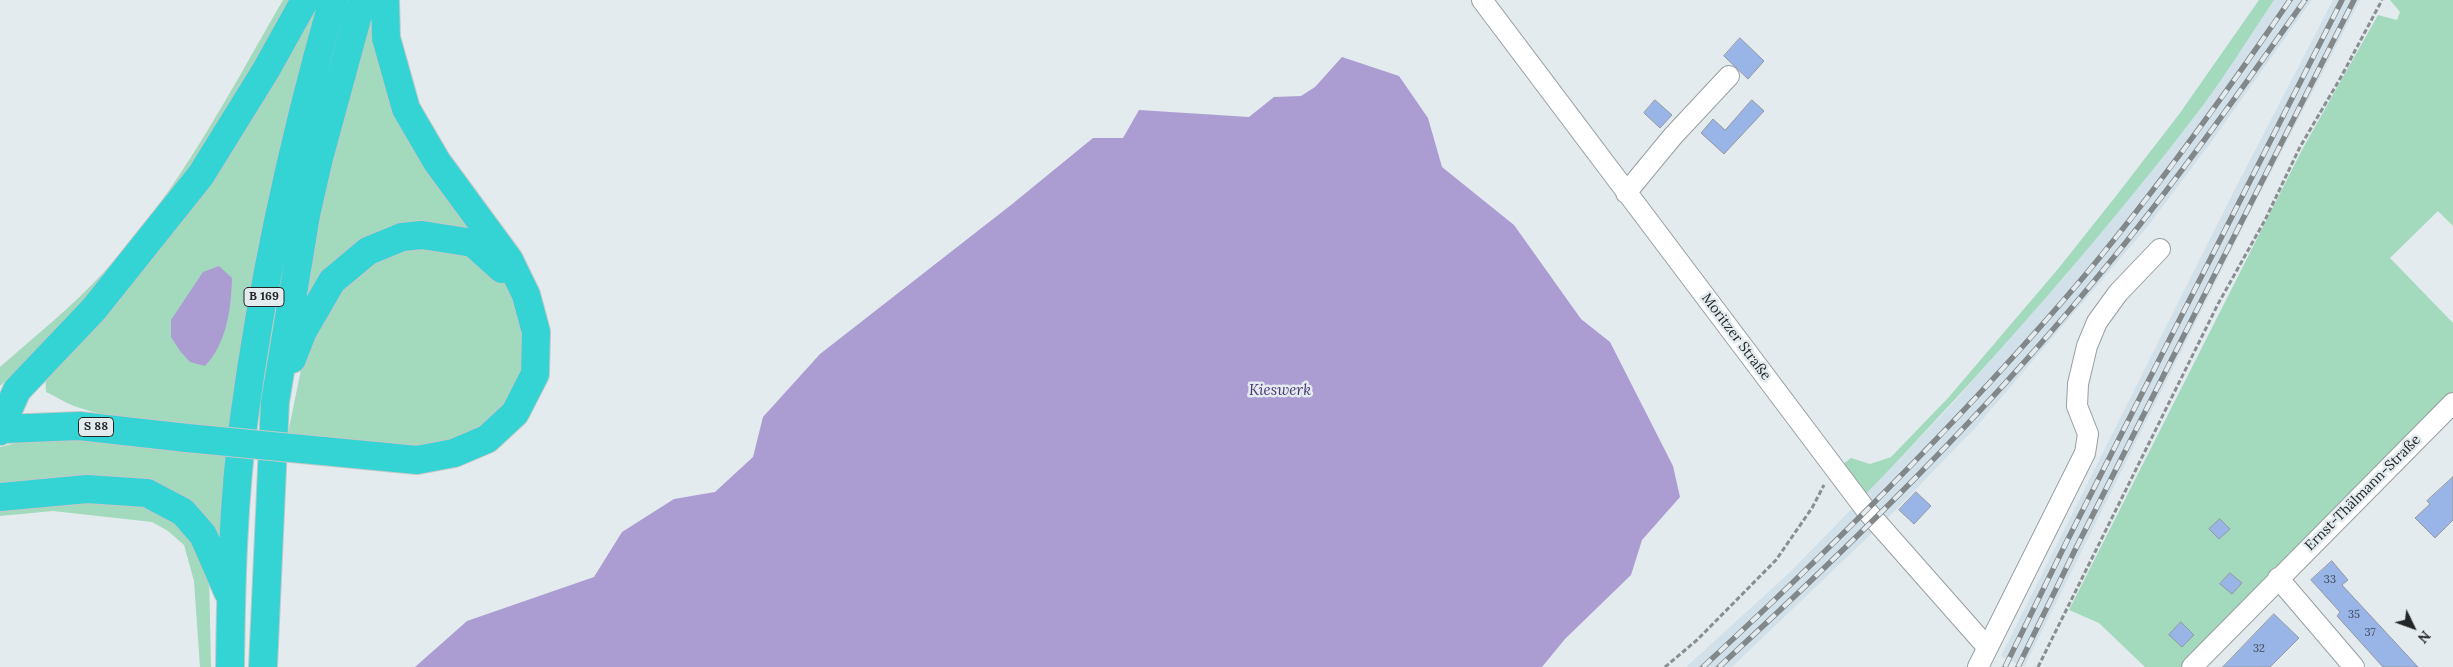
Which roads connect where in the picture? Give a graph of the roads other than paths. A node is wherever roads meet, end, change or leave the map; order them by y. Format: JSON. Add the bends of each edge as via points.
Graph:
{"nodes":[{"id":1,"x":305,"y":0,"type":"edge"},
{"id":2,"x":333,"y":0,"type":"edge"},
{"id":3,"x":362,"y":0,"type":"edge"},
{"id":4,"x":385,"y":0,"type":"edge"},
{"id":5,"x":1482,"y":0,"type":"edge"},
{"id":6,"x":1730,"y":76,"type":"dead end"},
{"id":7,"x":1626,"y":193,"type":"junction"},
{"id":8,"x":2160,"y":249,"type":"dead end"},
{"id":9,"x":520,"y":284,"type":"junction"},
{"id":10,"x":275,"y":402,"type":"junction"},
{"id":11,"x":2452,"y":407,"type":"edge"},
{"id":12,"x":2,"y":430,"type":"edge"},
{"id":13,"x":255,"y":444,"type":"joint"},
{"id":14,"x":0,"y":497,"type":"edge"},
{"id":15,"x":2278,"y":578,"type":"junction"},
{"id":16,"x":230,"y":599,"type":"junction"},
{"id":17,"x":1987,"y":646,"type":"junction"},
{"id":18,"x":230,"y":667,"type":"edge"},
{"id":19,"x":263,"y":667,"type":"edge"},
{"id":20,"x":1978,"y":667,"type":"edge"},
{"id":21,"x":2192,"y":667,"type":"edge"},
{"id":22,"x":2354,"y":667,"type":"edge"}],
"edges":[{"from":1,"to":12,"type":"highway","via":[[201,175],[94,309],[17,390]]},
{"from":2,"to":16,"type":"highway","number":"B 169","via":[[277,217],[244,418]]},
{"from":3,"to":10,"type":"highway","number":"B 169","via":[[306,215]]},
{"from":4,"to":9,"type":"highway","number":"B 169","via":[[386,38],[406,109],[437,162],[509,260]]},
{"from":5,"to":7,"type":"street","name":"Moritzer Straße"},
{"from":6,"to":7,"type":"street","via":[[1673,136]]},
{"from":7,"to":17,"type":"street","name":"Moritzer Straße","via":[[1866,510]]},
{"from":8,"to":17,"type":"street","via":[[2118,293],[2097,322],[2087,346],[2078,384],[2077,406],[2088,434],[2085,453]]},
{"from":9,"to":10,"type":"highway","number":"B 169","via":[[473,243],[422,235],[402,237],[368,251],[332,281],[303,331]]},
{"from":9,"to":13,"type":"highway","number":"B 169","bridge":true,"via":[[536,332],[534,374],[515,413],[487,439],[454,453],[417,460]]},
{"from":10,"to":19,"type":"highway","number":"B 169"},
{"from":11,"to":15,"type":"street","name":"Ernst-Thälmann-Straße"},
{"from":12,"to":13,"type":"highway","number":"S 88","bridge":true,"via":[[79,426]]},
{"from":14,"to":16,"type":"highway","number":"B 169","via":[[87,489],[147,493],[183,512],[203,535]]},
{"from":15,"to":21,"type":"street","name":"Ernst-Thälmann-Straße"},
{"from":15,"to":22,"type":"street"},
{"from":16,"to":18,"type":"highway","number":"B 169"},
{"from":17,"to":20,"type":"street"}]}
